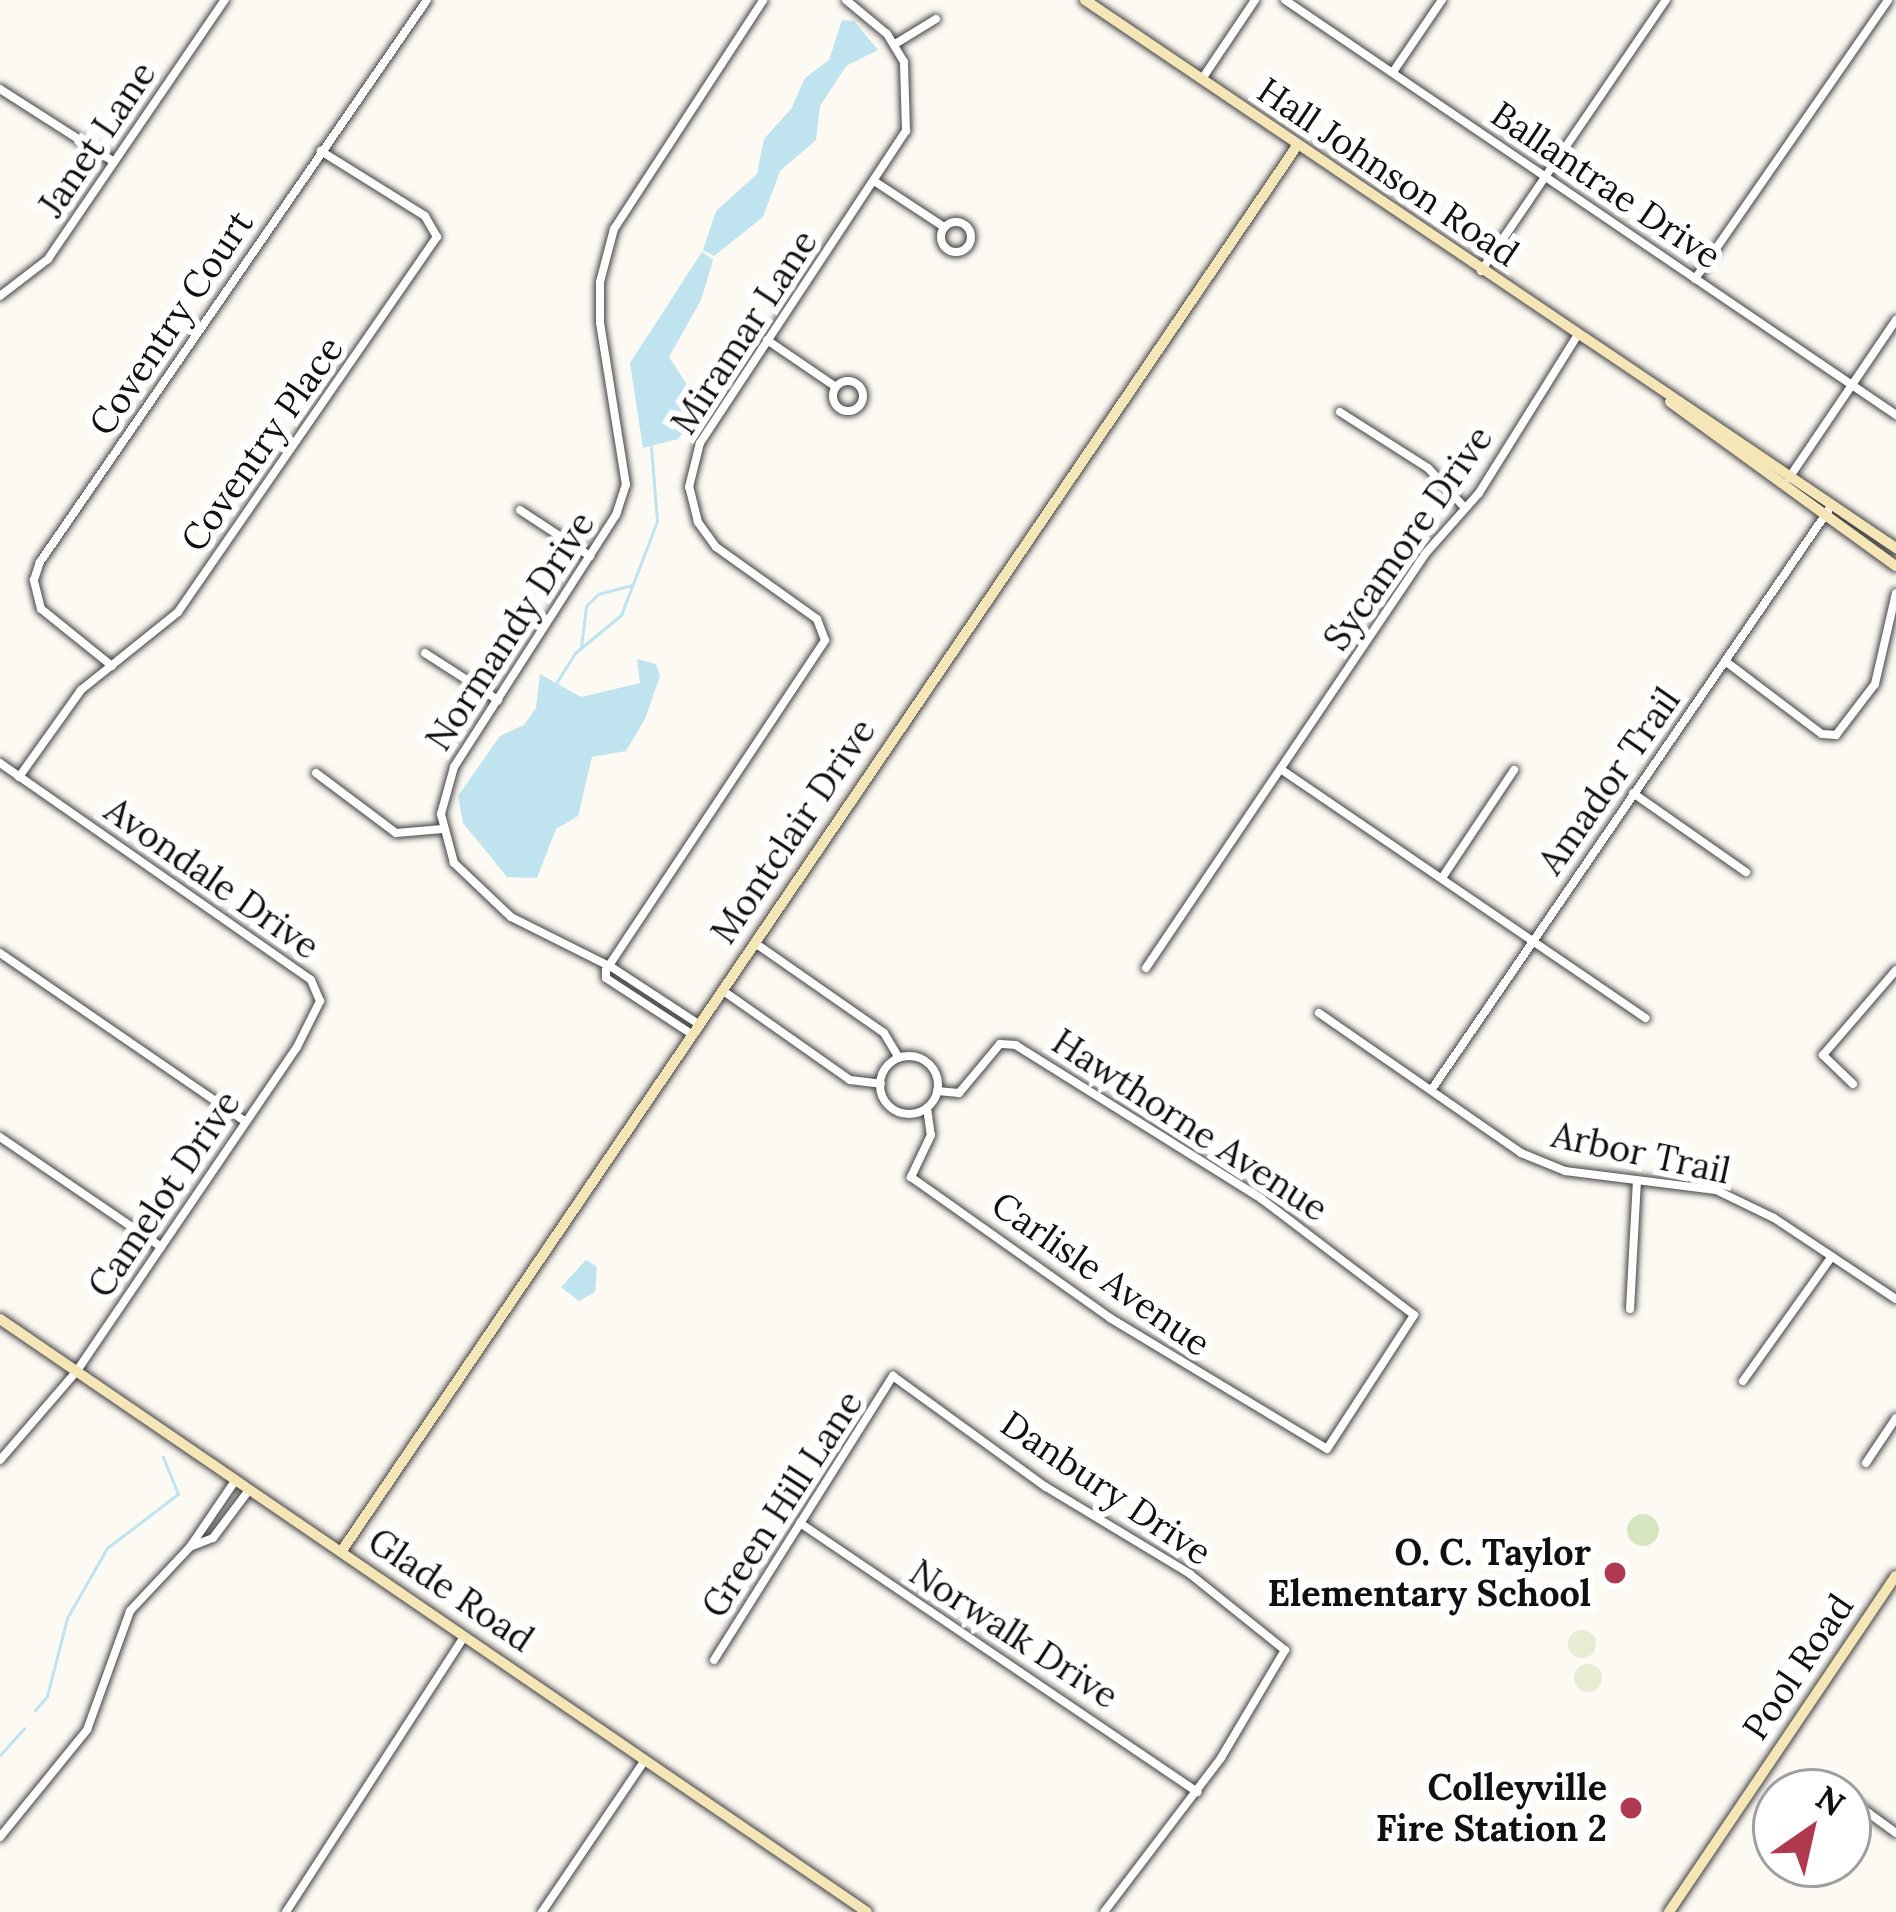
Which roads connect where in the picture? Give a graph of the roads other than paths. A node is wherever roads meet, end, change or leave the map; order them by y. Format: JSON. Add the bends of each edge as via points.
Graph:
{"nodes":[{"id":1,"x":225,"y":0,"type":"edge"},
{"id":2,"x":427,"y":0,"type":"edge"},
{"id":3,"x":763,"y":0,"type":"edge"},
{"id":4,"x":846,"y":0,"type":"edge"},
{"id":5,"x":1085,"y":0,"type":"edge"},
{"id":6,"x":1255,"y":0,"type":"edge"},
{"id":7,"x":1285,"y":0,"type":"edge"},
{"id":8,"x":1442,"y":0,"type":"edge"},
{"id":9,"x":1666,"y":0,"type":"edge"},
{"id":10,"x":1888,"y":0,"type":"edge"},
{"id":11,"x":936,"y":19,"type":"dead end"},
{"id":12,"x":895,"y":44,"type":"junction"},
{"id":13,"x":1393,"y":72,"type":"junction"},
{"id":14,"x":1201,"y":81,"type":"junction"},
{"id":15,"x":0,"y":89,"type":"edge"},
{"id":16,"x":1297,"y":146,"type":"junction"},
{"id":17,"x":321,"y":151,"type":"junction"},
{"id":18,"x":114,"y":162,"type":"junction"},
{"id":19,"x":1545,"y":177,"type":"junction"},
{"id":20,"x":874,"y":181,"type":"junction"},
{"id":21,"x":944,"y":227,"type":"junction"},
{"id":22,"x":1480,"y":272,"type":"junction"},
{"id":23,"x":1695,"y":279,"type":"junction"},
{"id":24,"x":0,"y":296,"type":"edge"},
{"id":25,"x":1896,"y":320,"type":"edge"},
{"id":26,"x":1577,"y":336,"type":"junction"},
{"id":27,"x":766,"y":340,"type":"junction"},
{"id":28,"x":1852,"y":385,"type":"junction"},
{"id":29,"x":836,"y":387,"type":"junction"},
{"id":30,"x":1659,"y":392,"type":"junction"},
{"id":31,"x":1340,"y":412,"type":"dead end"},
{"id":32,"x":1896,"y":415,"type":"edge"},
{"id":33,"x":1790,"y":476,"type":"junction"},
{"id":34,"x":1782,"y":489,"type":"junction"},
{"id":35,"x":1832,"y":505,"type":"junction"},
{"id":36,"x":1465,"y":508,"type":"junction"},
{"id":37,"x":520,"y":510,"type":"dead end"},
{"id":38,"x":1824,"y":518,"type":"junction"},
{"id":39,"x":1896,"y":548,"type":"edge"},
{"id":40,"x":590,"y":556,"type":"junction"},
{"id":41,"x":1896,"y":566,"type":"edge"},
{"id":42,"x":1896,"y":593,"type":"edge"},
{"id":43,"x":425,"y":653,"type":"dead end"},
{"id":44,"x":1725,"y":661,"type":"junction"},
{"id":45,"x":112,"y":666,"type":"junction"},
{"id":46,"x":498,"y":700,"type":"junction"},
{"id":47,"x":0,"y":763,"type":"edge"},
{"id":48,"x":1282,"y":770,"type":"junction"},
{"id":49,"x":1514,"y":770,"type":"dead end"},
{"id":50,"x":316,"y":773,"type":"dead end"},
{"id":51,"x":19,"y":777,"type":"junction"},
{"id":52,"x":1633,"y":793,"type":"junction"},
{"id":53,"x":443,"y":829,"type":"junction"},
{"id":54,"x":1746,"y":872,"type":"dead end"},
{"id":55,"x":1442,"y":878,"type":"junction"},
{"id":56,"x":1532,"y":939,"type":"junction"},
{"id":57,"x":755,"y":943,"type":"junction"},
{"id":58,"x":0,"y":953,"type":"edge"},
{"id":59,"x":1147,"y":968,"type":"dead end"},
{"id":60,"x":609,"y":969,"type":"junction"},
{"id":61,"x":1896,"y":970,"type":"edge"},
{"id":62,"x":722,"y":990,"type":"junction"},
{"id":63,"x":1319,"y":1013,"type":"dead end"},
{"id":64,"x":1645,"y":1018,"type":"dead end"},
{"id":65,"x":694,"y":1028,"type":"junction"},
{"id":66,"x":298,"y":1048,"type":"joint"},
{"id":67,"x":899,"y":1058,"type":"junction"},
{"id":68,"x":880,"y":1084,"type":"junction"},
{"id":69,"x":1853,"y":1084,"type":"dead end"},
{"id":70,"x":1432,"y":1089,"type":"junction"},
{"id":71,"x":938,"y":1091,"type":"junction"},
{"id":72,"x":927,"y":1108,"type":"junction"},
{"id":73,"x":246,"y":1123,"type":"junction"},
{"id":74,"x":0,"y":1137,"type":"edge"},
{"id":75,"x":1637,"y":1181,"type":"junction"},
{"id":76,"x":160,"y":1247,"type":"junction"},
{"id":77,"x":1832,"y":1256,"type":"junction"},
{"id":78,"x":1896,"y":1299,"type":"edge"},
{"id":79,"x":1630,"y":1309,"type":"dead end"},
{"id":80,"x":0,"y":1319,"type":"edge"},
{"id":81,"x":76,"y":1372,"type":"junction"},
{"id":82,"x":893,"y":1376,"type":"joint"},
{"id":83,"x":1743,"y":1381,"type":"dead end"},
{"id":84,"x":1896,"y":1418,"type":"edge"},
{"id":85,"x":1328,"y":1449,"type":"joint"},
{"id":86,"x":0,"y":1460,"type":"edge"},
{"id":87,"x":1866,"y":1463,"type":"dead end"},
{"id":88,"x":235,"y":1481,"type":"junction"},
{"id":89,"x":249,"y":1490,"type":"junction"},
{"id":90,"x":800,"y":1522,"type":"junction"},
{"id":91,"x":190,"y":1547,"type":"junction"},
{"id":92,"x":341,"y":1552,"type":"junction"},
{"id":93,"x":1896,"y":1576,"type":"edge"},
{"id":94,"x":465,"y":1636,"type":"junction"},
{"id":95,"x":714,"y":1660,"type":"dead end"},
{"id":96,"x":646,"y":1759,"type":"junction"},
{"id":97,"x":1197,"y":1792,"type":"junction"},
{"id":98,"x":0,"y":1837,"type":"edge"},
{"id":99,"x":286,"y":1912,"type":"edge"},
{"id":100,"x":542,"y":1912,"type":"edge"},
{"id":101,"x":867,"y":1912,"type":"edge"},
{"id":102,"x":1104,"y":1912,"type":"edge"},
{"id":103,"x":1670,"y":1912,"type":"edge"}],
"edges":[{"from":1,"to":18,"type":"street","name":"Janet Lane"},
{"from":2,"to":17,"type":"street","name":"Coventry Court"},
{"from":3,"to":40,"type":"street","name":"Normandy Drive","via":[[614,229],[600,322],[626,485]]},
{"from":4,"to":12,"type":"street"},
{"from":5,"to":14,"type":"main road","name":"Hall Johnson Road"},
{"from":6,"to":14,"type":"street"},
{"from":7,"to":13,"type":"street","name":"Ballantrae Drive"},
{"from":8,"to":13,"type":"street"},
{"from":9,"to":19,"type":"street"},
{"from":10,"to":23,"type":"street"},
{"from":11,"to":12,"type":"street"},
{"from":12,"to":20,"type":"street","name":"Miramar Lane","via":[[910,114]]},
{"from":13,"to":19,"type":"street","name":"Ballantrae Drive"},
{"from":14,"to":16,"type":"main road","name":"Hall Johnson Road"},
{"from":15,"to":18,"type":"street"},
{"from":16,"to":22,"type":"main road","name":"Hall Johnson Road"},
{"from":16,"to":57,"type":"main road","name":"Montclair Drive"},
{"from":17,"to":45,"type":"street","name":"Coventry Court","via":[[40,562],[34,580],[41,609]]},
{"from":17,"to":45,"type":"street","name":"Coventry Place","via":[[424,216],[436,237],[178,612]]},
{"from":18,"to":24,"type":"street","name":"Janet Lane","via":[[48,259]]},
{"from":19,"to":22,"type":"street"},
{"from":19,"to":23,"type":"street","name":"Ballantrae Drive"},
{"from":20,"to":21,"type":"street"},
{"from":20,"to":27,"type":"street","name":"Miramar Lane"},
{"from":21,"to":21,"type":"street","via":[[965,224],[970,244],[951,251]]},
{"from":22,"to":26,"type":"main road","name":"Hall Johnson Road"},
{"from":23,"to":28,"type":"street","name":"Ballantrae Drive"},
{"from":25,"to":28,"type":"street"},
{"from":26,"to":30,"type":"main road","name":"Hall Johnson Road"},
{"from":26,"to":36,"type":"street","name":"Sycamore Drive"},
{"from":27,"to":29,"type":"street"},
{"from":27,"to":60,"type":"street","name":"Miramar Lane","via":[[694,457],[693,507],[716,547],[817,619],[825,640]]},
{"from":28,"to":32,"type":"street","name":"Ballantrae Drive"},
{"from":28,"to":33,"type":"street"},
{"from":29,"to":29,"type":"street","via":[[856,384],[858,408],[838,407]]},
{"from":30,"to":33,"type":"main road","name":"Hall Johnson Road"},
{"from":30,"to":34,"type":"main road","name":"Hall Johnson Road"},
{"from":31,"to":36,"type":"street","via":[[1428,468]]},
{"from":33,"to":34,"type":"street"},
{"from":33,"to":35,"type":"main road","name":"Hall Johnson Road"},
{"from":34,"to":38,"type":"main road","name":"Hall Johnson Road"},
{"from":35,"to":38,"type":"street","name":"Amador Trail"},
{"from":35,"to":39,"type":"main road","name":"Hall Johnson Road"},
{"from":36,"to":48,"type":"street","name":"Sycamore Drive","via":[[1425,554]]},
{"from":37,"to":40,"type":"street"},
{"from":38,"to":41,"type":"main road","name":"Hall Johnson Road"},
{"from":38,"to":44,"type":"street","name":"Amador Trail"},
{"from":40,"to":46,"type":"street","name":"Normandy Drive"},
{"from":42,"to":44,"type":"street","via":[[1875,684],[1836,735],[1822,734]]},
{"from":43,"to":46,"type":"street"},
{"from":44,"to":52,"type":"street","name":"Amador Trail"},
{"from":45,"to":51,"type":"street","name":"Coventry Place","via":[[81,690]]},
{"from":46,"to":53,"type":"street","name":"Normandy Drive","via":[[447,780]]},
{"from":47,"to":51,"type":"street","name":"Avondale Drive"},
{"from":48,"to":55,"type":"street"},
{"from":48,"to":59,"type":"street","name":"Sycamore Drive"},
{"from":49,"to":55,"type":"street"},
{"from":50,"to":53,"type":"street","via":[[396,833]]},
{"from":51,"to":66,"type":"street","name":"Avondale Drive","via":[[311,980],[320,1008]]},
{"from":52,"to":54,"type":"street"},
{"from":52,"to":56,"type":"street","name":"Amador Trail"},
{"from":53,"to":60,"type":"street","via":[[454,863],[511,917]]},
{"from":55,"to":56,"type":"street"},
{"from":56,"to":64,"type":"street"},
{"from":56,"to":70,"type":"street","name":"Amador Trail"},
{"from":57,"to":62,"type":"main road","name":"Montclair Drive"},
{"from":57,"to":67,"type":"street","via":[[884,1033]]},
{"from":58,"to":73,"type":"street"},
{"from":60,"to":65,"type":"street"},
{"from":61,"to":69,"type":"street","via":[[1822,1060]]},
{"from":62,"to":65,"type":"main road","name":"Montclair Drive"},
{"from":62,"to":68,"type":"street","via":[[850,1080]]},
{"from":63,"to":70,"type":"street","name":"Arbor Trail"},
{"from":65,"to":92,"type":"main road","name":"Montclair Drive"},
{"from":66,"to":73,"type":"street","name":"Camelot Drive"},
{"from":67,"to":68,"type":"street"},
{"from":67,"to":71,"type":"street","via":[[928,1064]]},
{"from":68,"to":72,"type":"street","via":[[901,1112]]},
{"from":70,"to":75,"type":"street","name":"Arbor Trail","via":[[1541,1163]]},
{"from":71,"to":72,"type":"street"},
{"from":71,"to":85,"type":"street","name":"Hawthorne Avenue","via":[[959,1093],[1000,1044],[1016,1045],[1262,1199],[1414,1315]]},
{"from":72,"to":85,"type":"street","name":"Carlisle Avenue","via":[[931,1135],[911,1177],[1110,1318]]},
{"from":73,"to":76,"type":"street","name":"Camelot Drive"},
{"from":74,"to":76,"type":"street"},
{"from":75,"to":77,"type":"street","name":"Arbor Trail","via":[[1716,1190]]},
{"from":75,"to":79,"type":"street"},
{"from":76,"to":81,"type":"street","name":"Camelot Drive"},
{"from":77,"to":78,"type":"street","name":"Arbor Trail"},
{"from":77,"to":83,"type":"street"},
{"from":80,"to":81,"type":"main road","name":"Glade Road"},
{"from":81,"to":86,"type":"street","name":"Camelot Drive"},
{"from":81,"to":88,"type":"main road","name":"Glade Road"},
{"from":82,"to":90,"type":"street","name":"Green Hill Lane"},
{"from":82,"to":97,"type":"street","name":"Danbury Drive","via":[[1046,1487],[1190,1574],[1285,1650]]},
{"from":84,"to":87,"type":"street"},
{"from":88,"to":89,"type":"main road","name":"Glade Road"},
{"from":88,"to":91,"type":"street"},
{"from":89,"to":91,"type":"street","via":[[213,1538]]},
{"from":89,"to":92,"type":"main road","name":"Glade Road"},
{"from":90,"to":95,"type":"street","name":"Green Hill Lane"},
{"from":90,"to":97,"type":"street","name":"Norwalk Drive"},
{"from":91,"to":98,"type":"street","via":[[130,1611],[87,1730]]},
{"from":92,"to":94,"type":"main road","name":"Glade Road"},
{"from":93,"to":103,"type":"main road","name":"Pool Road"},
{"from":94,"to":96,"type":"main road","name":"Glade Road"},
{"from":94,"to":99,"type":"street"},
{"from":96,"to":100,"type":"street"},
{"from":96,"to":101,"type":"main road","name":"Glade Road"},
{"from":97,"to":102,"type":"street"}]}
